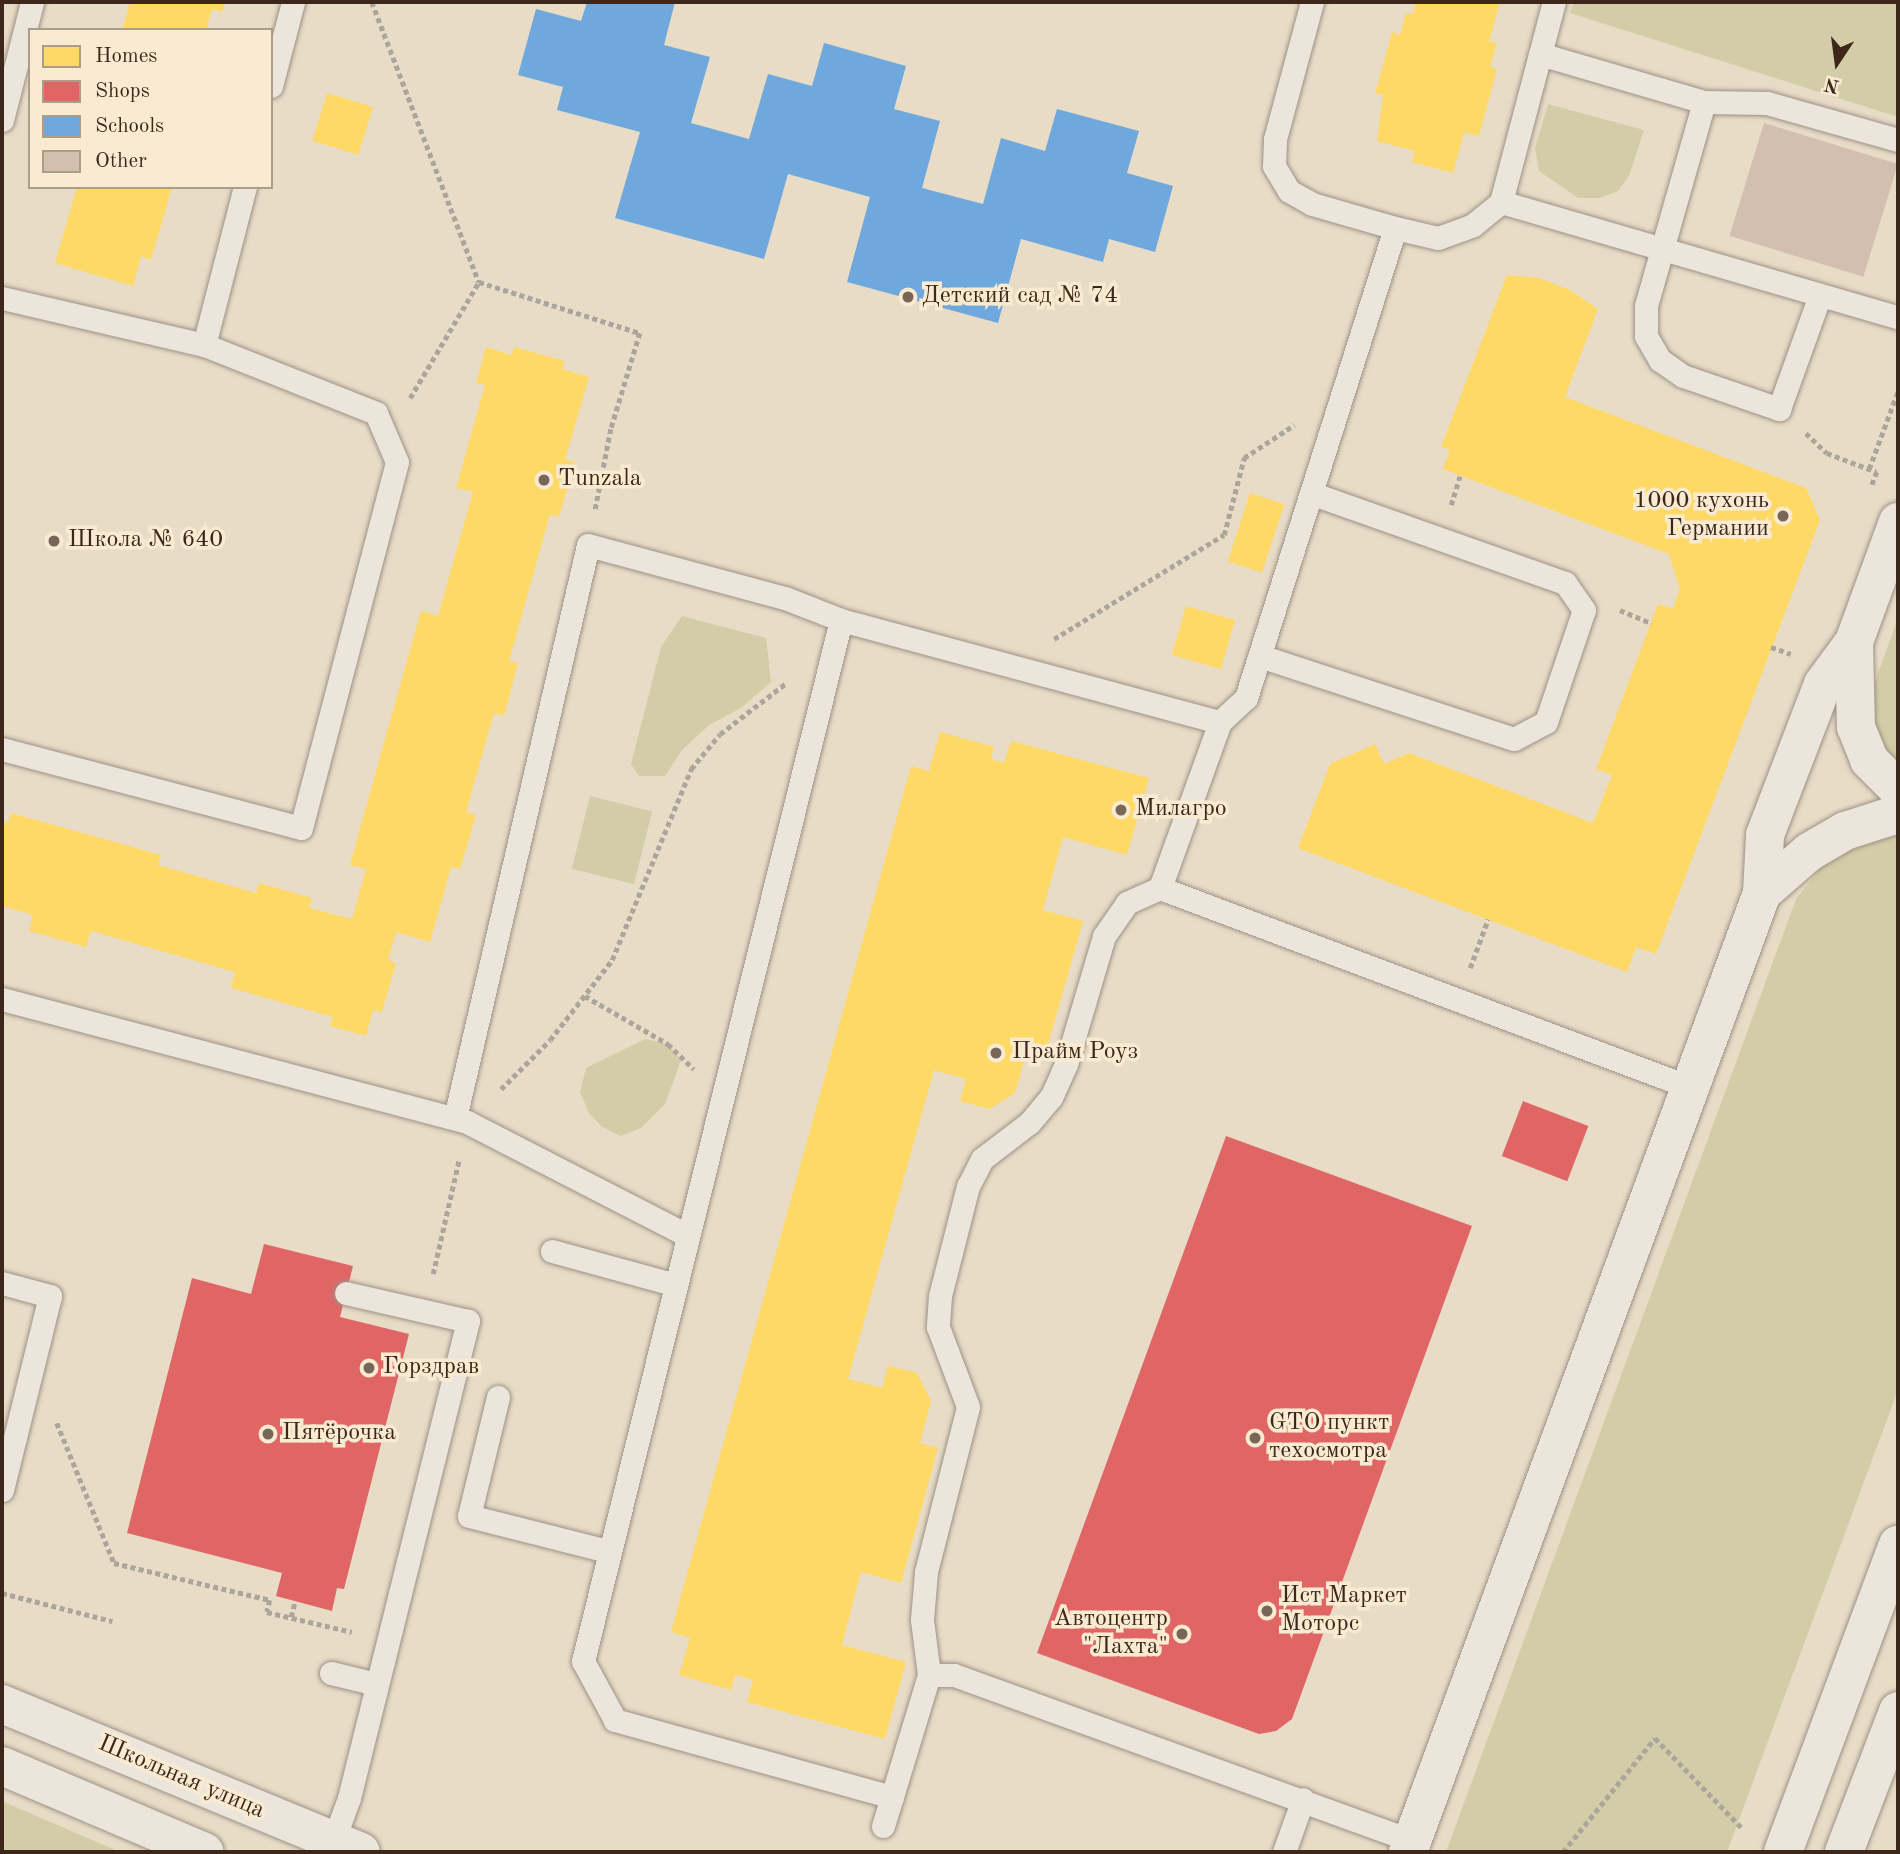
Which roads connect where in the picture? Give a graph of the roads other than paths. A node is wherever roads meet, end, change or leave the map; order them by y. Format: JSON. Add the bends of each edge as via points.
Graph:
{"nodes":[{"id":1,"x":32,"y":2,"type":"edge"},
{"id":2,"x":293,"y":2,"type":"edge"},
{"id":3,"x":1312,"y":2,"type":"edge"},
{"id":4,"x":1554,"y":2,"type":"edge"},
{"id":5,"x":1540,"y":54,"type":"junction"},
{"id":6,"x":273,"y":78,"type":"edge"},
{"id":7,"x":1703,"y":102,"type":"junction"},
{"id":8,"x":2,"y":120,"type":"edge"},
{"id":9,"x":1898,"y":140,"type":"edge"},
{"id":10,"x":244,"y":189,"type":"edge"},
{"id":11,"x":1501,"y":202,"type":"junction"},
{"id":12,"x":1395,"y":229,"type":"junction"},
{"id":13,"x":1663,"y":249,"type":"junction"},
{"id":14,"x":1820,"y":295,"type":"junction"},
{"id":15,"x":2,"y":299,"type":"edge"},
{"id":16,"x":1898,"y":317,"type":"edge"},
{"id":17,"x":204,"y":345,"type":"junction"},
{"id":18,"x":1313,"y":494,"type":"junction"},
{"id":19,"x":1898,"y":522,"type":"edge"},
{"id":20,"x":841,"y":620,"type":"junction"},
{"id":21,"x":1854,"y":642,"type":"junction"},
{"id":22,"x":1260,"y":656,"type":"junction"},
{"id":23,"x":1220,"y":722,"type":"junction"},
{"id":24,"x":2,"y":749,"type":"edge"},
{"id":25,"x":1898,"y":789,"type":"edge"},
{"id":26,"x":1898,"y":814,"type":"edge"},
{"id":27,"x":1160,"y":888,"type":"junction"},
{"id":28,"x":1762,"y":893,"type":"junction"},
{"id":29,"x":2,"y":999,"type":"edge"},
{"id":30,"x":1692,"y":1088,"type":"junction"},
{"id":31,"x":461,"y":1120,"type":"junction"},
{"id":32,"x":687,"y":1235,"type":"junction"},
{"id":33,"x":552,"y":1251,"type":"dead end"},
{"id":34,"x":2,"y":1283,"type":"edge"},
{"id":35,"x":673,"y":1284,"type":"junction"},
{"id":36,"x":346,"y":1293,"type":"dead end"},
{"id":37,"x":498,"y":1397,"type":"dead end"},
{"id":38,"x":2,"y":1490,"type":"edge"},
{"id":39,"x":1898,"y":1545,"type":"edge"},
{"id":40,"x":607,"y":1551,"type":"junction"},
{"id":41,"x":331,"y":1673,"type":"dead end"},
{"id":42,"x":929,"y":1675,"type":"junction"},
{"id":43,"x":376,"y":1684,"type":"junction"},
{"id":44,"x":2,"y":1703,"type":"edge"},
{"id":45,"x":1898,"y":1711,"type":"edge"},
{"id":46,"x":2,"y":1766,"type":"edge"},
{"id":47,"x":892,"y":1797,"type":"junction"},
{"id":48,"x":1303,"y":1799,"type":"junction"},
{"id":49,"x":883,"y":1826,"type":"dead end"},
{"id":50,"x":1410,"y":1847,"type":"edge"},
{"id":51,"x":341,"y":1849,"type":"edge"},
{"id":52,"x":205,"y":1852,"type":"edge"},
{"id":53,"x":1284,"y":1852,"type":"edge"},
{"id":54,"x":1783,"y":1852,"type":"edge"},
{"id":55,"x":1843,"y":1852,"type":"edge"}],
"edges":[{"from":1,"to":8,"type":"lane"},
{"from":2,"to":6,"type":"lane"},
{"from":3,"to":12,"type":"lane","via":[[1275,139],[1274,166],[1289,191],[1312,204]]},
{"from":4,"to":5,"type":"lane"},
{"from":5,"to":7,"type":"lane"},
{"from":5,"to":11,"type":"lane"},
{"from":7,"to":9,"type":"lane","via":[[1767,103]]},
{"from":7,"to":13,"type":"lane"},
{"from":10,"to":17,"type":"lane"},
{"from":11,"to":12,"type":"lane","via":[[1472,225],[1438,238]]},
{"from":11,"to":13,"type":"lane"},
{"from":12,"to":18,"type":"lane"},
{"from":13,"to":14,"type":"lane"},
{"from":13,"to":14,"type":"lane","via":[[1646,306],[1646,336],[1660,360],[1683,376],[1779,409]]},
{"from":14,"to":16,"type":"lane"},
{"from":15,"to":17,"type":"lane"},
{"from":17,"to":24,"type":"lane","via":[[376,413],[397,462],[300,828]]},
{"from":18,"to":22,"type":"lane"},
{"from":18,"to":22,"type":"lane","via":[[1565,583],[1584,610],[1546,722],[1514,739]]},
{"from":19,"to":21,"type":"street"},
{"from":20,"to":23,"type":"lane"},
{"from":20,"to":31,"type":"lane","via":[[785,598],[588,545]]},
{"from":20,"to":32,"type":"lane"},
{"from":21,"to":25,"type":"street","via":[[1856,727],[1869,760]]},
{"from":21,"to":28,"type":"street","via":[[1823,684],[1765,835]]},
{"from":22,"to":23,"type":"lane","via":[[1246,698]]},
{"from":23,"to":27,"type":"lane"},
{"from":26,"to":28,"type":"street","via":[[1845,831],[1809,852]]},
{"from":27,"to":30,"type":"lane"},
{"from":27,"to":42,"type":"lane","via":[[1127,903],[1104,936],[1066,1064],[1051,1097],[1029,1123],[982,1159],[968,1186],[940,1296],[939,1326],[968,1407],[926,1572],[922,1620]]},
{"from":28,"to":30,"type":"street"},
{"from":29,"to":31,"type":"lane"},
{"from":30,"to":50,"type":"street"},
{"from":31,"to":32,"type":"lane"},
{"from":32,"to":35,"type":"lane"},
{"from":33,"to":35,"type":"lane"},
{"from":34,"to":38,"type":"lane","via":[[50,1297]]},
{"from":35,"to":40,"type":"lane"},
{"from":36,"to":43,"type":"lane","via":[[468,1321]]},
{"from":37,"to":40,"type":"lane","via":[[469,1516]]},
{"from":39,"to":54,"type":"street"},
{"from":40,"to":47,"type":"lane","via":[[583,1661],[615,1720]]},
{"from":41,"to":43,"type":"lane"},
{"from":42,"to":47,"type":"lane"},
{"from":42,"to":48,"type":"lane","via":[[954,1675]]},
{"from":43,"to":51,"type":"lane"},
{"from":44,"to":51,"type":"street","name":"Школьная улица"},
{"from":45,"to":55,"type":"street"},
{"from":46,"to":52,"type":"street"},
{"from":47,"to":49,"type":"lane"},
{"from":48,"to":50,"type":"lane"},
{"from":48,"to":53,"type":"lane"}]}
